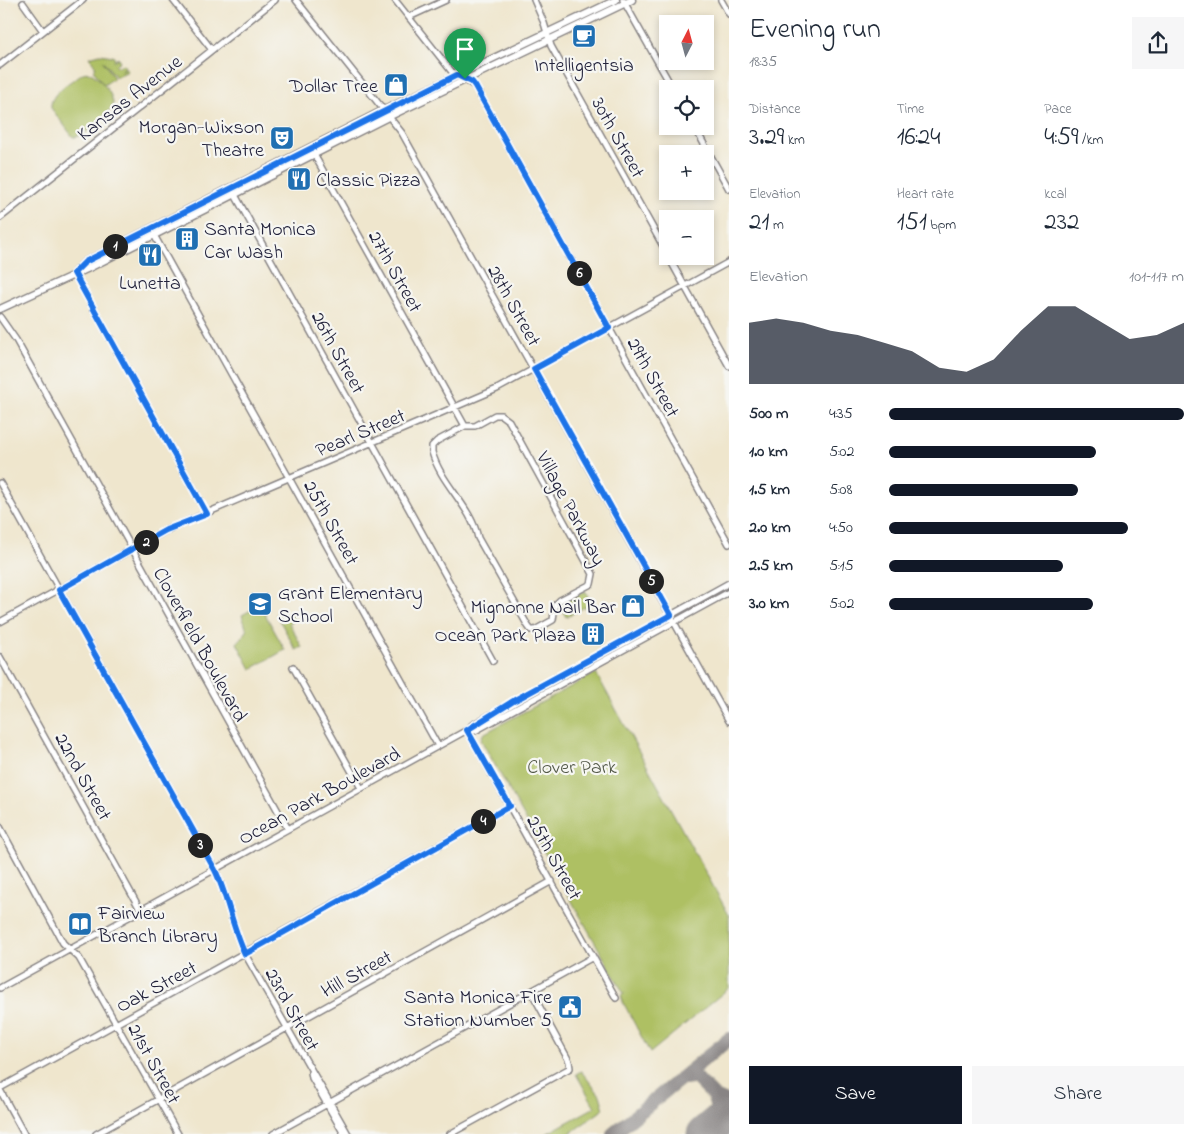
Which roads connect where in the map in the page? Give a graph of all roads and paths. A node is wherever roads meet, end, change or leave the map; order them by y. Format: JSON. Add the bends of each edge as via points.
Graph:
{"nodes":[{"id":1,"x":83,"y":0,"type":"edge"},
{"id":2,"x":173,"y":0,"type":"edge"},
{"id":3,"x":275,"y":0,"type":"edge"},
{"id":4,"x":296,"y":0,"type":"edge"},
{"id":5,"x":395,"y":0,"type":"edge"},
{"id":6,"x":446,"y":0,"type":"edge"},
{"id":7,"x":534,"y":0,"type":"edge"},
{"id":8,"x":616,"y":0,"type":"edge"},
{"id":9,"x":632,"y":0,"type":"edge"},
{"id":10,"x":721,"y":0,"type":"edge"},
{"id":11,"x":624,"y":2,"type":"edge"},
{"id":12,"x":23,"y":3,"type":"dead end"},
{"id":13,"x":729,"y":14,"type":"edge"},
{"id":14,"x":409,"y":18,"type":"junction"},
{"id":15,"x":44,"y":31,"type":"junction"},
{"id":16,"x":548,"y":35,"type":"junction"},
{"id":17,"x":212,"y":50,"type":"junction"},
{"id":18,"x":0,"y":66,"type":"edge"},
{"id":19,"x":457,"y":75,"type":"junction"},
{"id":20,"x":465,"y":79,"type":"junction"},
{"id":21,"x":668,"y":80,"type":"edge"},
{"id":22,"x":384,"y":110,"type":"junction"},
{"id":23,"x":388,"y":116,"type":"junction"},
{"id":24,"x":699,"y":135,"type":"edge"},
{"id":25,"x":313,"y":152,"type":"junction"},
{"id":26,"x":729,"y":189,"type":"edge"},
{"id":27,"x":232,"y":191,"type":"junction"},
{"id":28,"x":188,"y":214,"type":"junction"},
{"id":29,"x":0,"y":218,"type":"edge"},
{"id":30,"x":147,"y":231,"type":"junction"},
{"id":31,"x":154,"y":235,"type":"junction"},
{"id":32,"x":659,"y":240,"type":"edge"},
{"id":33,"x":729,"y":262,"type":"edge"},
{"id":34,"x":673,"y":265,"type":"edge"},
{"id":35,"x":74,"y":273,"type":"junction"},
{"id":36,"x":685,"y":286,"type":"junction"},
{"id":37,"x":0,"y":309,"type":"edge"},
{"id":38,"x":0,"y":317,"type":"edge"},
{"id":39,"x":609,"y":328,"type":"junction"},
{"id":40,"x":729,"y":366,"type":"edge"},
{"id":41,"x":534,"y":369,"type":"junction"},
{"id":42,"x":455,"y":407,"type":"junction"},
{"id":43,"x":465,"y":426,"type":"junction"},
{"id":44,"x":372,"y":443,"type":"junction"},
{"id":45,"x":290,"y":479,"type":"junction"},
{"id":46,"x":0,"y":483,"type":"edge"},
{"id":47,"x":207,"y":514,"type":"junction"},
{"id":48,"x":729,"y":544,"type":"edge"},
{"id":49,"x":132,"y":550,"type":"junction"},
{"id":50,"x":729,"y":583,"type":"edge"},
{"id":51,"x":59,"y":590,"type":"junction"},
{"id":52,"x":729,"y":592,"type":"edge"},
{"id":53,"x":671,"y":615,"type":"junction"},
{"id":54,"x":0,"y":622,"type":"edge"},
{"id":55,"x":675,"y":622,"type":"junction"},
{"id":56,"x":0,"y":656,"type":"edge"},
{"id":57,"x":493,"y":661,"type":"dead end"},
{"id":58,"x":293,"y":667,"type":"dead end"},
{"id":59,"x":729,"y":721,"type":"edge"},
{"id":60,"x":468,"y":730,"type":"junction"},
{"id":61,"x":438,"y":746,"type":"junction"},
{"id":62,"x":361,"y":788,"type":"junction"},
{"id":63,"x":510,"y":806,"type":"junction"},
{"id":64,"x":0,"y":827,"type":"edge"},
{"id":65,"x":288,"y":829,"type":"junction"},
{"id":66,"x":215,"y":870,"type":"junction"},
{"id":67,"x":552,"y":882,"type":"junction"},
{"id":68,"x":141,"y":910,"type":"junction"},
{"id":69,"x":70,"y":949,"type":"junction"},
{"id":70,"x":245,"y":954,"type":"junction"},
{"id":71,"x":593,"y":957,"type":"junction"},
{"id":72,"x":0,"y":988,"type":"edge"},
{"id":73,"x":531,"y":991,"type":"junction"},
{"id":74,"x":616,"y":998,"type":"dead end"},
{"id":75,"x":116,"y":1025,"type":"junction"},
{"id":76,"x":287,"y":1029,"type":"junction"},
{"id":77,"x":0,"y":1089,"type":"edge"},
{"id":78,"x":158,"y":1100,"type":"junction"},
{"id":79,"x":329,"y":1103,"type":"junction"},
{"id":80,"x":24,"y":1134,"type":"edge"},
{"id":81,"x":96,"y":1134,"type":"edge"},
{"id":82,"x":178,"y":1134,"type":"edge"},
{"id":83,"x":273,"y":1134,"type":"edge"},
{"id":84,"x":344,"y":1134,"type":"edge"},
{"id":85,"x":348,"y":1134,"type":"edge"},
{"id":86,"x":450,"y":1134,"type":"edge"}],
"edges":[{"from":1,"to":15,"type":"street"},
{"from":2,"to":17,"type":"street"},
{"from":3,"to":17,"type":"street","name":"Kansas Avenue"},
{"from":4,"to":22,"type":"street","name":"28th Street"},
{"from":5,"to":14,"type":"street"},
{"from":6,"to":14,"type":"street"},
{"from":7,"to":16,"type":"street","name":"30th Street"},
{"from":8,"to":16,"type":"main road"},
{"from":9,"to":11,"type":"main road"},
{"from":10,"to":13,"type":"street"},
{"from":11,"to":16,"type":"main road"},
{"from":11,"to":21,"type":"street"},
{"from":12,"to":15,"type":"street"},
{"from":14,"to":19,"type":"street"},
{"from":15,"to":18,"type":"street"},
{"from":16,"to":19,"type":"main road"},
{"from":16,"to":20,"type":"main road"},
{"from":16,"to":32,"type":"street","name":"30th Street","via":[[554,52]]},
{"from":17,"to":29,"type":"street","name":"Kansas Avenue"},
{"from":19,"to":20,"type":"street","name":"29th Street"},
{"from":19,"to":22,"type":"main road"},
{"from":20,"to":23,"type":"main road"},
{"from":20,"to":39,"type":"street","name":"29th Street","via":[[475,86]]},
{"from":22,"to":23,"type":"street","name":"28th Street"},
{"from":22,"to":25,"type":"main road"},
{"from":23,"to":25,"type":"main road"},
{"from":23,"to":41,"type":"street","name":"28th Street","via":[[402,134]]},
{"from":24,"to":26,"type":"street"},
{"from":25,"to":27,"type":"main road"},
{"from":25,"to":42,"type":"street","name":"27th Street"},
{"from":27,"to":28,"type":"main road"},
{"from":27,"to":44,"type":"street","name":"26th Street"},
{"from":28,"to":30,"type":"main road"},
{"from":28,"to":31,"type":"main road"},
{"from":30,"to":31,"type":"main road"},
{"from":30,"to":35,"type":"main road","via":[[85,262]]},
{"from":31,"to":35,"type":"main road"},
{"from":31,"to":45,"type":"street","name":"25th Street"},
{"from":33,"to":36,"type":"street","name":"Pearl Street"},
{"from":34,"to":36,"type":"street","name":"30th Street"},
{"from":35,"to":37,"type":"main road"},
{"from":35,"to":47,"type":"street"},
{"from":36,"to":39,"type":"street","name":"Pearl Street"},
{"from":36,"to":40,"type":"street","name":"30th Street"},
{"from":38,"to":49,"type":"street","name":"Cloverfield Boulevard","via":[[16,340]]},
{"from":39,"to":41,"type":"street","name":"Pearl Street"},
{"from":39,"to":48,"type":"street","name":"29th Street"},
{"from":41,"to":42,"type":"street","name":"Pearl Street"},
{"from":41,"to":53,"type":"street","name":"28th Street"},
{"from":42,"to":43,"type":"street","name":"27th Street"},
{"from":42,"to":44,"type":"street","name":"Pearl Street"},
{"from":43,"to":43,"type":"street","name":"Village Parkway","via":[[432,446],[434,459],[476,526],[478,538],[528,626],[535,630],[553,620],[560,600],[590,584],[593,574],[506,417],[495,415],[475,426]]},
{"from":44,"to":45,"type":"street","name":"Pearl Street"},
{"from":44,"to":57,"type":"street","name":"26th Street"},
{"from":45,"to":47,"type":"street","name":"Pearl Street"},
{"from":45,"to":61,"type":"street","name":"25th Street"},
{"from":46,"to":51,"type":"street","name":"23rd Street"},
{"from":47,"to":49,"type":"street","name":"Pearl Street","via":[[166,530]]},
{"from":49,"to":51,"type":"street","name":"Pearl Street"},
{"from":49,"to":65,"type":"street","name":"Cloverfield Boulevard"},
{"from":50,"to":53,"type":"street","name":"Ocean Park Boulevard"},
{"from":51,"to":54,"type":"street","name":"Pearl Street"},
{"from":51,"to":66,"type":"street","name":"23rd Street"},
{"from":52,"to":55,"type":"street","name":"Ocean Park Boulevard"},
{"from":53,"to":55,"type":"street","name":"28th Street"},
{"from":53,"to":60,"type":"street","name":"Ocean Park Boulevard","via":[[515,700]]},
{"from":55,"to":59,"type":"street","name":"28th Street"},
{"from":55,"to":60,"type":"street","name":"Ocean Park Boulevard","via":[[475,730]]},
{"from":56,"to":68,"type":"street","name":"22nd Street"},
{"from":58,"to":62,"type":"street"},
{"from":60,"to":61,"type":"street","name":"Ocean Park Boulevard"},
{"from":60,"to":63,"type":"street","name":"25th Street"},
{"from":61,"to":62,"type":"street","name":"Ocean Park Boulevard"},
{"from":62,"to":65,"type":"street","name":"Ocean Park Boulevard"},
{"from":63,"to":67,"type":"street","name":"25th Street"},
{"from":63,"to":70,"type":"street","name":"Oak Street"},
{"from":64,"to":69,"type":"street","name":"21st Street","via":[[63,943]]},
{"from":65,"to":66,"type":"street","name":"Ocean Park Boulevard"},
{"from":66,"to":68,"type":"street","name":"Ocean Park Boulevard"},
{"from":66,"to":70,"type":"street","name":"23rd Street"},
{"from":67,"to":71,"type":"street","name":"25th Street"},
{"from":67,"to":76,"type":"street","name":"Hill Street"},
{"from":68,"to":69,"type":"street","name":"Ocean Park Boulevard"},
{"from":69,"to":72,"type":"street","name":"Ocean Park Boulevard"},
{"from":69,"to":75,"type":"street","name":"21st Street","via":[[79,958]]},
{"from":70,"to":75,"type":"street","name":"Oak Street"},
{"from":70,"to":76,"type":"street","name":"23rd Street"},
{"from":71,"to":73,"type":"street"},
{"from":71,"to":74,"type":"street","name":"25th Street"},
{"from":73,"to":79,"type":"street"},
{"from":73,"to":86,"type":"street","via":[[570,1068]]},
{"from":75,"to":77,"type":"street","name":"Oak Street"},
{"from":75,"to":78,"type":"street","name":"21st Street"},
{"from":76,"to":78,"type":"street","name":"Hill Street"},
{"from":76,"to":79,"type":"street","name":"23rd Street"},
{"from":77,"to":80,"type":"street"},
{"from":78,"to":81,"type":"street","name":"Hill Street"},
{"from":78,"to":82,"type":"street","name":"21st Street"},
{"from":79,"to":83,"type":"street"},
{"from":79,"to":84,"type":"street","name":"23rd Street"},
{"from":79,"to":85,"type":"street","name":"23rd Street"}]}
